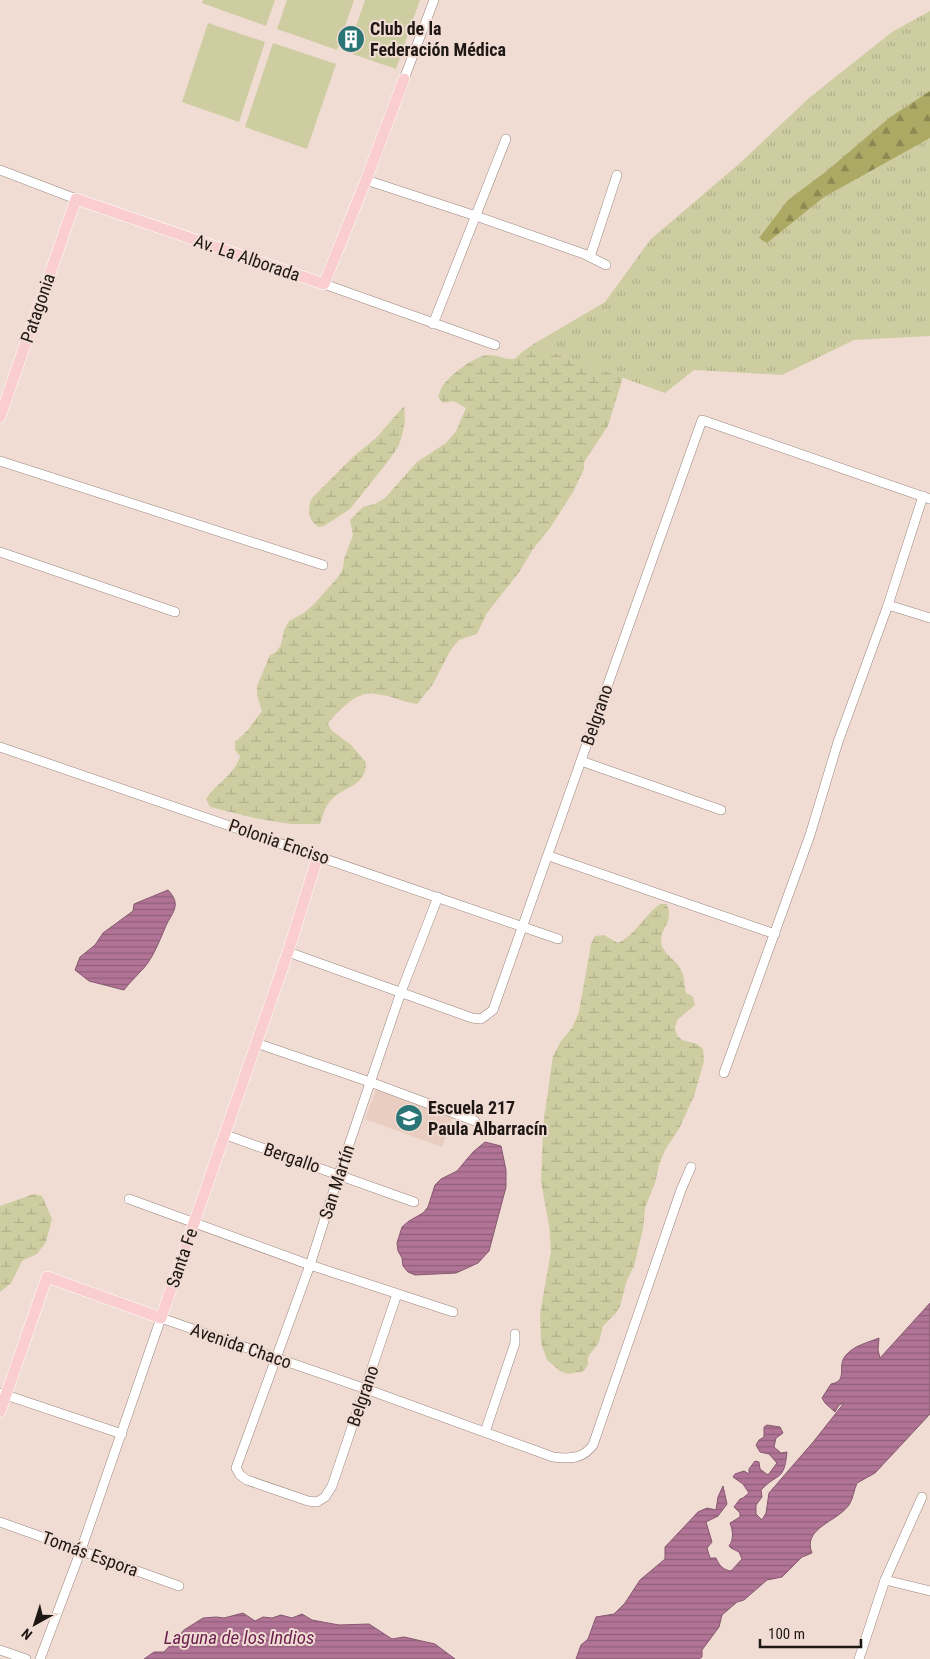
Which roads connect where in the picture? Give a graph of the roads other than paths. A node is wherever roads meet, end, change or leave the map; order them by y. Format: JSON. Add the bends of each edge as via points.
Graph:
{"nodes":[{"id":1,"x":434,"y":0,"type":"edge"},
{"id":2,"x":404,"y":79,"type":"joint"},
{"id":3,"x":506,"y":139,"type":"dead end"},
{"id":4,"x":0,"y":170,"type":"edge"},
{"id":5,"x":617,"y":175,"type":"dead end"},
{"id":6,"x":366,"y":180,"type":"junction"},
{"id":7,"x":76,"y":199,"type":"junction"},
{"id":8,"x":476,"y":216,"type":"junction"},
{"id":9,"x":590,"y":256,"type":"junction"},
{"id":10,"x":606,"y":265,"type":"dead end"},
{"id":11,"x":324,"y":284,"type":"junction"},
{"id":12,"x":433,"y":324,"type":"junction"},
{"id":13,"x":495,"y":345,"type":"dead end"},
{"id":14,"x":0,"y":417,"type":"edge"},
{"id":15,"x":0,"y":461,"type":"edge"},
{"id":16,"x":926,"y":497,"type":"edge"},
{"id":17,"x":0,"y":552,"type":"edge"},
{"id":18,"x":323,"y":565,"type":"dead end"},
{"id":19,"x":888,"y":605,"type":"junction"},
{"id":20,"x":175,"y":612,"type":"dead end"},
{"id":21,"x":930,"y":618,"type":"edge"},
{"id":22,"x":0,"y":747,"type":"edge"},
{"id":23,"x":581,"y":761,"type":"junction"},
{"id":24,"x":721,"y":810,"type":"dead end"},
{"id":25,"x":318,"y":856,"type":"junction"},
{"id":26,"x":549,"y":856,"type":"junction"},
{"id":27,"x":438,"y":897,"type":"junction"},
{"id":28,"x":523,"y":926,"type":"junction"},
{"id":29,"x":775,"y":934,"type":"junction"},
{"id":30,"x":558,"y":939,"type":"dead end"},
{"id":31,"x":288,"y":952,"type":"junction"},
{"id":32,"x":401,"y":992,"type":"junction"},
{"id":33,"x":256,"y":1043,"type":"junction"},
{"id":34,"x":724,"y":1073,"type":"dead end"},
{"id":35,"x":370,"y":1082,"type":"junction"},
{"id":36,"x":475,"y":1121,"type":"dead end"},
{"id":37,"x":226,"y":1135,"type":"junction"},
{"id":38,"x":691,"y":1167,"type":"dead end"},
{"id":39,"x":339,"y":1174,"type":"junction"},
{"id":40,"x":129,"y":1200,"type":"dead end"},
{"id":41,"x":414,"y":1202,"type":"dead end"},
{"id":42,"x":195,"y":1223,"type":"junction"},
{"id":43,"x":310,"y":1265,"type":"junction"},
{"id":44,"x":397,"y":1294,"type":"junction"},
{"id":45,"x":453,"y":1312,"type":"dead end"},
{"id":46,"x":161,"y":1318,"type":"junction"},
{"id":47,"x":515,"y":1334,"type":"dead end"},
{"id":48,"x":277,"y":1358,"type":"junction"},
{"id":49,"x":366,"y":1389,"type":"junction"},
{"id":50,"x":3,"y":1394,"type":"edge"},
{"id":51,"x":0,"y":1412,"type":"edge"},
{"id":52,"x":485,"y":1432,"type":"junction"},
{"id":53,"x":122,"y":1434,"type":"junction"},
{"id":54,"x":922,"y":1496,"type":"dead end"},
{"id":55,"x":325,"y":1497,"type":"joint"},
{"id":56,"x":0,"y":1522,"type":"edge"},
{"id":57,"x":81,"y":1550,"type":"junction"},
{"id":58,"x":885,"y":1580,"type":"junction"},
{"id":59,"x":179,"y":1586,"type":"dead end"},
{"id":60,"x":930,"y":1591,"type":"edge"},
{"id":61,"x":0,"y":1650,"type":"edge"},
{"id":62,"x":26,"y":1659,"type":"edge"},
{"id":63,"x":40,"y":1659,"type":"edge"},
{"id":64,"x":859,"y":1659,"type":"edge"}],
"edges":[{"from":1,"to":2,"type":"street"},
{"from":2,"to":6,"type":"main road"},
{"from":3,"to":8,"type":"street"},
{"from":4,"to":7,"type":"street","name":"Av. La Alborada"},
{"from":5,"to":9,"type":"street"},
{"from":6,"to":8,"type":"street"},
{"from":6,"to":11,"type":"main road"},
{"from":7,"to":11,"type":"main road","name":"Av. La Alborada"},
{"from":7,"to":14,"type":"main road","name":"Patagonia"},
{"from":8,"to":9,"type":"street"},
{"from":8,"to":12,"type":"street"},
{"from":9,"to":10,"type":"street"},
{"from":11,"to":12,"type":"street","name":"Av. La Alborada"},
{"from":12,"to":13,"type":"street","name":"Av. La Alborada"},
{"from":15,"to":18,"type":"street"},
{"from":16,"to":19,"type":"street"},
{"from":16,"to":23,"type":"street","name":"Belgrano","via":[[702,420]]},
{"from":17,"to":20,"type":"street"},
{"from":19,"to":21,"type":"street"},
{"from":19,"to":29,"type":"street","via":[[838,742]]},
{"from":22,"to":25,"type":"street","name":"Polonia Enciso"},
{"from":23,"to":24,"type":"street"},
{"from":23,"to":26,"type":"street","name":"Belgrano"},
{"from":25,"to":27,"type":"street","name":"Polonia Enciso"},
{"from":25,"to":31,"type":"main road","name":"Santa Fe"},
{"from":26,"to":28,"type":"street","name":"Belgrano"},
{"from":26,"to":29,"type":"street"},
{"from":27,"to":28,"type":"street","name":"Polonia Enciso"},
{"from":27,"to":32,"type":"street","name":"San Martín"},
{"from":28,"to":30,"type":"street","name":"Polonia Enciso"},
{"from":28,"to":32,"type":"street","name":"Belgrano","via":[[493,1010],[481,1019]]},
{"from":29,"to":34,"type":"street"},
{"from":31,"to":32,"type":"street"},
{"from":31,"to":33,"type":"main road","name":"Santa Fe"},
{"from":32,"to":35,"type":"street","name":"San Martín"},
{"from":33,"to":35,"type":"street"},
{"from":33,"to":37,"type":"main road","name":"Santa Fe"},
{"from":35,"to":36,"type":"street"},
{"from":35,"to":39,"type":"street","name":"San Martín"},
{"from":37,"to":39,"type":"street","name":"Bergallo"},
{"from":37,"to":42,"type":"main road","name":"Santa Fe"},
{"from":38,"to":52,"type":"street","name":"Avenida Chaco","via":[[593,1445],[587,1454],[553,1457]]},
{"from":39,"to":41,"type":"street","name":"Bergallo"},
{"from":39,"to":43,"type":"street","name":"San Martín"},
{"from":40,"to":42,"type":"street"},
{"from":42,"to":43,"type":"street"},
{"from":42,"to":46,"type":"main road","name":"Santa Fe"},
{"from":43,"to":44,"type":"street"},
{"from":43,"to":48,"type":"street","name":"San Martín"},
{"from":44,"to":45,"type":"street"},
{"from":44,"to":49,"type":"street","name":"Belgrano"},
{"from":46,"to":48,"type":"street","name":"Avenida Chaco"},
{"from":46,"to":50,"type":"main road","name":"Avenida Chaco","via":[[47,1277]]},
{"from":46,"to":53,"type":"street","name":"Santa Fe"},
{"from":47,"to":52,"type":"street","via":[[515,1343]]},
{"from":48,"to":49,"type":"street","name":"Avenida Chaco"},
{"from":48,"to":55,"type":"street","name":"San Martín","via":[[236,1468],[247,1480],[308,1501],[317,1502]]},
{"from":49,"to":52,"type":"street","name":"Avenida Chaco"},
{"from":49,"to":55,"type":"street","name":"Belgrano","via":[[332,1486]]},
{"from":50,"to":51,"type":"main road"},
{"from":50,"to":53,"type":"street"},
{"from":53,"to":57,"type":"street","name":"Santa Fe"},
{"from":54,"to":58,"type":"street"},
{"from":56,"to":57,"type":"street","name":"Tomás Espora"},
{"from":57,"to":59,"type":"street","name":"Tomás Espora"},
{"from":57,"to":63,"type":"street","name":"Santa Fe"},
{"from":58,"to":60,"type":"street"},
{"from":58,"to":64,"type":"street"},
{"from":61,"to":62,"type":"street"}]}
